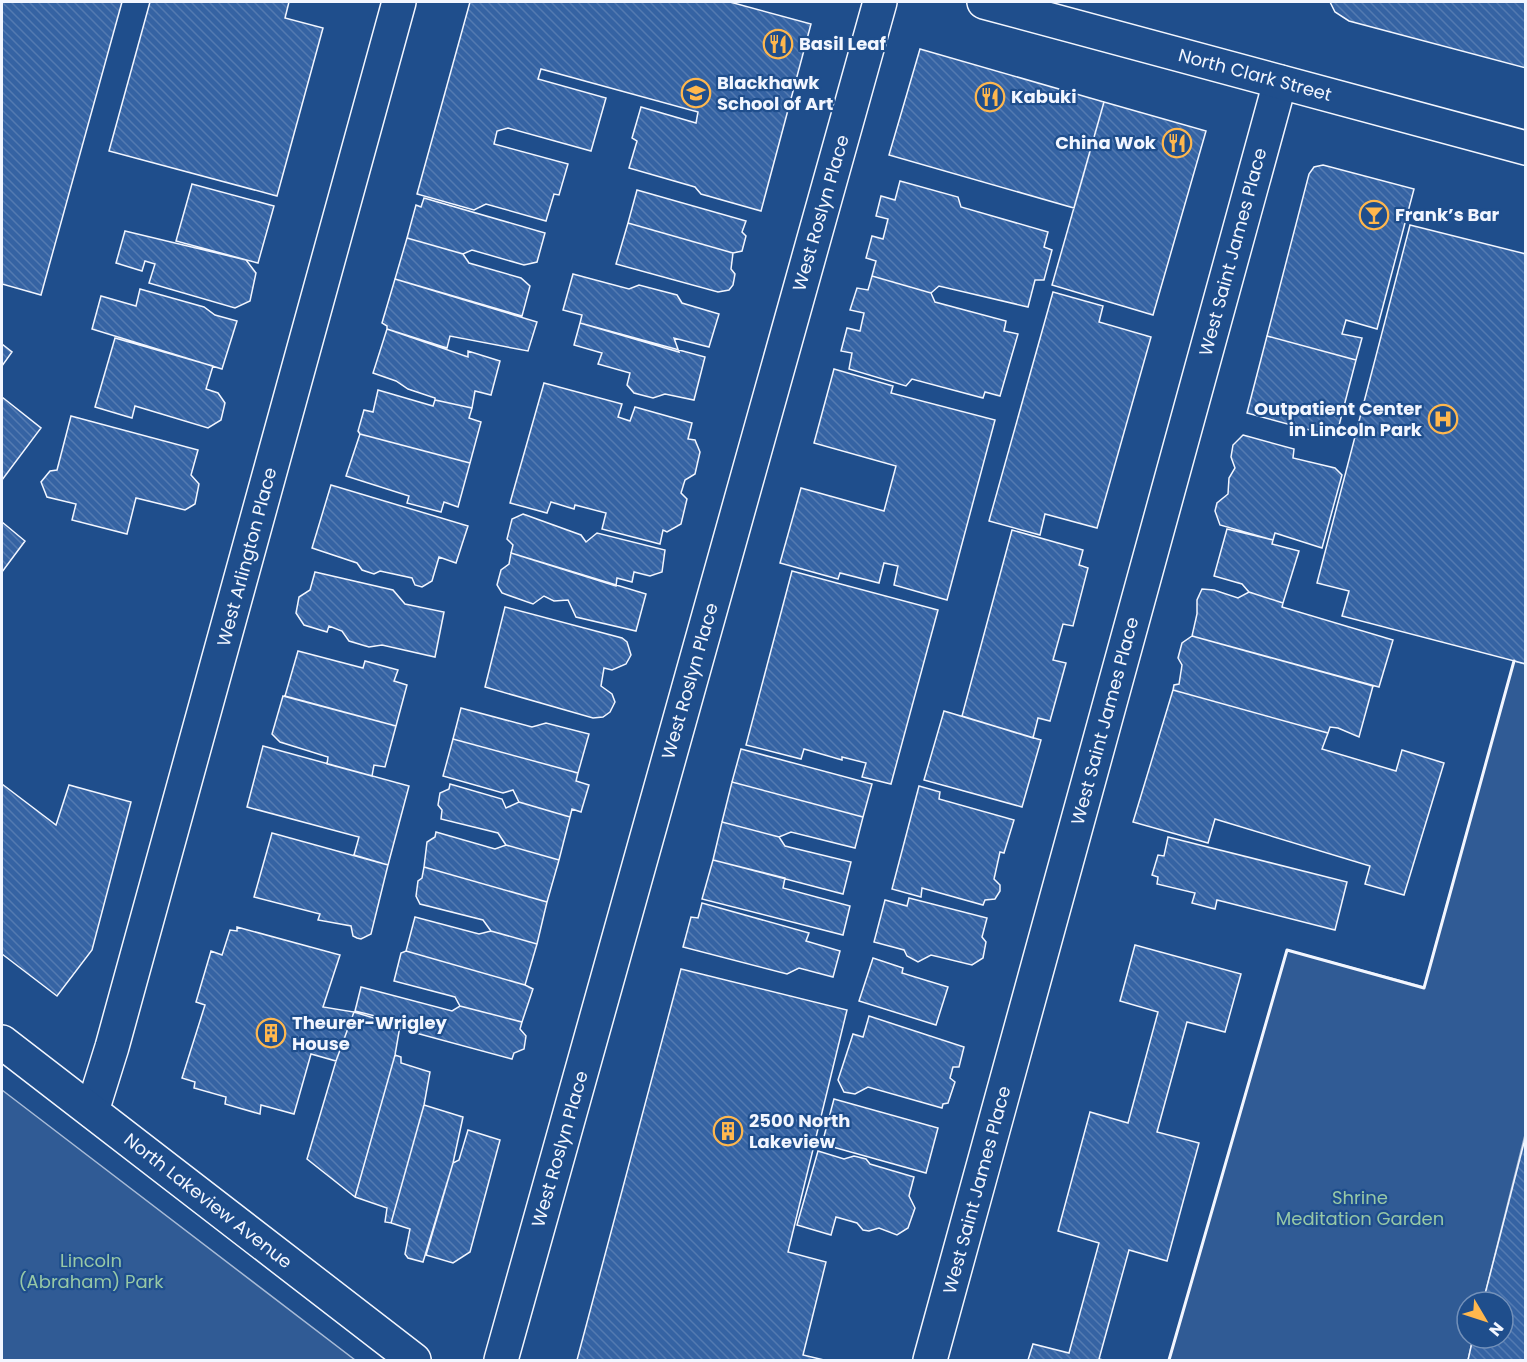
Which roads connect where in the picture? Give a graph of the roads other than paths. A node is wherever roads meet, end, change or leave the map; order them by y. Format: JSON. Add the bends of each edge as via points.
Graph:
{"nodes":[{"id":1,"x":399,"y":2,"type":"edge"},
{"id":2,"x":880,"y":2,"type":"edge"},
{"id":3,"x":984,"y":2,"type":"edge"},
{"id":4,"x":1280,"y":82,"type":"junction"},
{"id":5,"x":1526,"y":148,"type":"edge"},
{"id":6,"x":2,"y":1042,"type":"edge"},
{"id":7,"x":92,"y":1111,"type":"junction"},
{"id":8,"x":414,"y":1360,"type":"edge"},
{"id":9,"x":501,"y":1360,"type":"edge"},
{"id":10,"x":930,"y":1360,"type":"edge"}],
"edges":[{"from":1,"to":7,"type":"street","name":"West Arlington Place"},
{"from":2,"to":9,"type":"street","name":"West Roslyn Place"},
{"from":3,"to":4,"type":"street","name":"North Clark Street"},
{"from":4,"to":5,"type":"street","name":"North Clark Street"},
{"from":4,"to":10,"type":"street","name":"West Saint James Place"},
{"from":6,"to":7,"type":"street","name":"North Lakeview Avenue"},
{"from":7,"to":8,"type":"street","name":"North Lakeview Avenue"}]}
